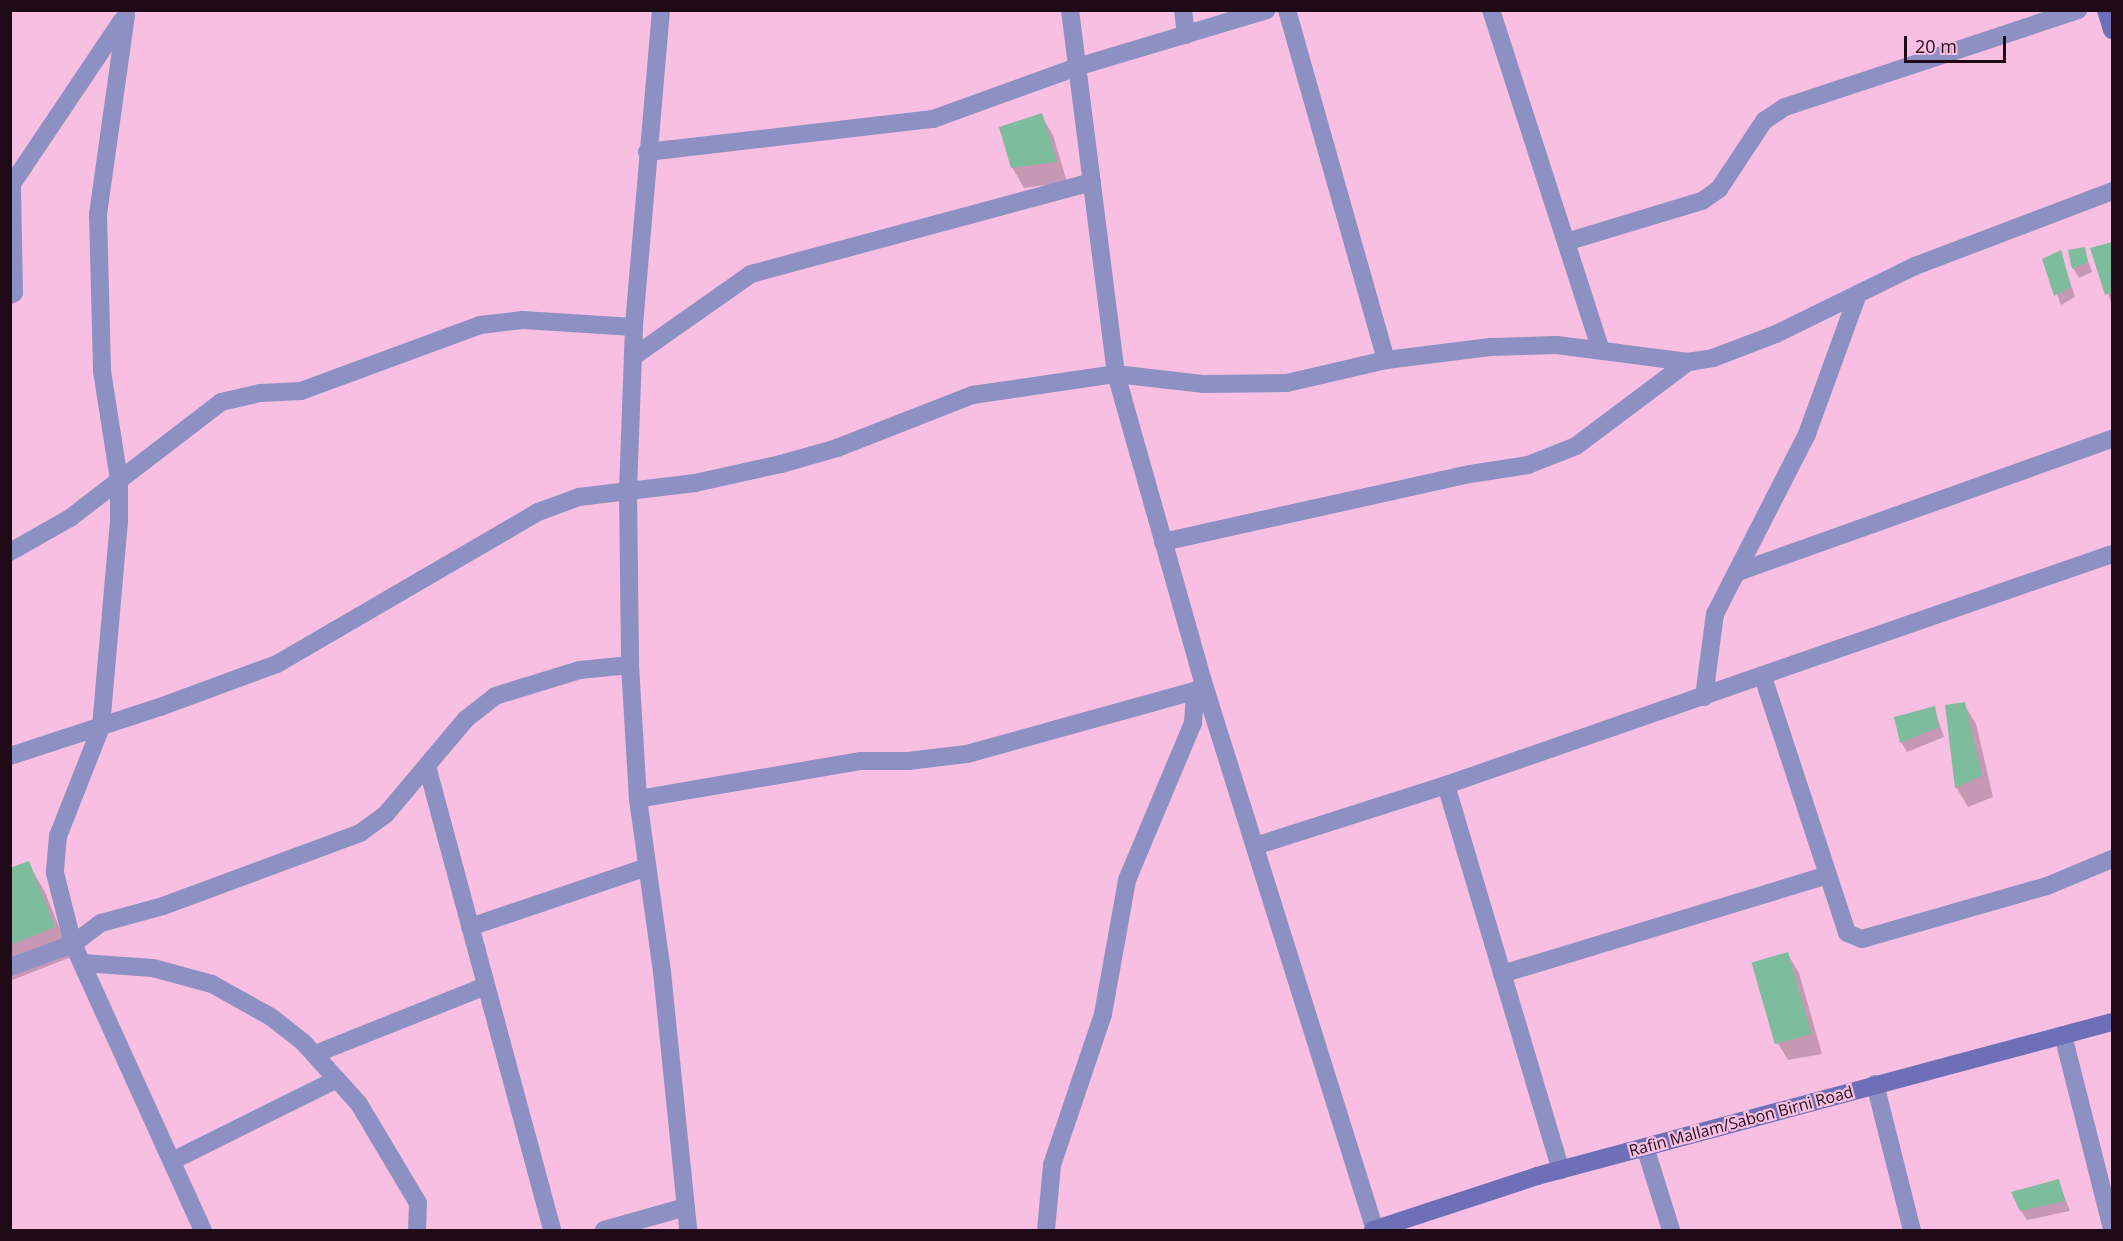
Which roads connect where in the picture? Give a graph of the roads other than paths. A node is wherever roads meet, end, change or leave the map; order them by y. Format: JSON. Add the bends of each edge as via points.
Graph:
{"nodes":[{"id":1,"x":662,"y":10,"type":"edge"},
{"id":2,"x":1070,"y":10,"type":"edge"},
{"id":3,"x":1183,"y":10,"type":"edge"},
{"id":4,"x":1267,"y":10,"type":"edge"},
{"id":5,"x":1287,"y":10,"type":"edge"},
{"id":6,"x":1491,"y":10,"type":"edge"},
{"id":7,"x":2078,"y":10,"type":"edge"},
{"id":8,"x":2106,"y":10,"type":"edge"},
{"id":9,"x":127,"y":13,"type":"edge"},
{"id":10,"x":2112,"y":29,"type":"edge"},
{"id":11,"x":1186,"y":35,"type":"junction"},
{"id":12,"x":1077,"y":67,"type":"junction"},
{"id":13,"x":647,"y":152,"type":"junction"},
{"id":14,"x":1092,"y":182,"type":"junction"},
{"id":15,"x":2112,"y":191,"type":"edge"},
{"id":16,"x":1566,"y":242,"type":"junction"},
{"id":17,"x":1858,"y":294,"type":"junction"},
{"id":18,"x":10,"y":295,"type":"edge"},
{"id":19,"x":634,"y":327,"type":"junction"},
{"id":20,"x":1600,"y":350,"type":"junction"},
{"id":21,"x":633,"y":357,"type":"junction"},
{"id":22,"x":1386,"y":360,"type":"junction"},
{"id":23,"x":1688,"y":362,"type":"junction"},
{"id":24,"x":1116,"y":374,"type":"junction"},
{"id":25,"x":2112,"y":439,"type":"edge"},
{"id":26,"x":119,"y":479,"type":"junction"},
{"id":27,"x":628,"y":492,"type":"junction"},
{"id":28,"x":1163,"y":542,"type":"junction"},
{"id":29,"x":10,"y":552,"type":"edge"},
{"id":30,"x":2112,"y":554,"type":"edge"},
{"id":31,"x":1738,"y":572,"type":"junction"},
{"id":32,"x":630,"y":665,"type":"junction"},
{"id":33,"x":1763,"y":677,"type":"junction"},
{"id":34,"x":1200,"y":689,"type":"junction"},
{"id":35,"x":1704,"y":697,"type":"junction"},
{"id":36,"x":101,"y":727,"type":"junction"},
{"id":37,"x":10,"y":756,"type":"edge"},
{"id":38,"x":427,"y":766,"type":"junction"},
{"id":39,"x":1446,"y":785,"type":"junction"},
{"id":40,"x":638,"y":800,"type":"junction"},
{"id":41,"x":1255,"y":846,"type":"junction"},
{"id":42,"x":2112,"y":859,"type":"edge"},
{"id":43,"x":648,"y":867,"type":"junction"},
{"id":44,"x":1827,"y":875,"type":"junction"},
{"id":45,"x":470,"y":927,"type":"junction"},
{"id":46,"x":73,"y":944,"type":"junction"},
{"id":47,"x":83,"y":963,"type":"junction"},
{"id":48,"x":10,"y":967,"type":"edge"},
{"id":49,"x":1502,"y":974,"type":"junction"},
{"id":50,"x":486,"y":986,"type":"junction"},
{"id":51,"x":2112,"y":1022,"type":"edge"},
{"id":52,"x":2063,"y":1035,"type":"junction"},
{"id":53,"x":315,"y":1054,"type":"junction"},
{"id":54,"x":337,"y":1079,"type":"junction"},
{"id":55,"x":1875,"y":1084,"type":"junction"},
{"id":56,"x":1645,"y":1147,"type":"junction"},
{"id":57,"x":172,"y":1161,"type":"junction"},
{"id":58,"x":1561,"y":1170,"type":"junction"},
{"id":59,"x":686,"y":1207,"type":"junction"},
{"id":60,"x":2112,"y":1228,"type":"edge"},
{"id":61,"x":203,"y":1230,"type":"edge"},
{"id":62,"x":417,"y":1230,"type":"edge"},
{"id":63,"x":552,"y":1230,"type":"edge"},
{"id":64,"x":604,"y":1230,"type":"edge"},
{"id":65,"x":688,"y":1230,"type":"edge"},
{"id":66,"x":1046,"y":1230,"type":"edge"},
{"id":67,"x":1374,"y":1230,"type":"edge"},
{"id":68,"x":1671,"y":1230,"type":"edge"},
{"id":69,"x":1912,"y":1230,"type":"edge"}],
"edges":[{"from":1,"to":13,"type":"street"},
{"from":2,"to":12,"type":"street"},
{"from":3,"to":11,"type":"street"},
{"from":4,"to":11,"type":"street"},
{"from":5,"to":22,"type":"street"},
{"from":6,"to":16,"type":"street"},
{"from":7,"to":16,"type":"street","via":[[1785,107],[1764,121],[1719,189],[1702,201]]},
{"from":8,"to":10,"type":"street"},
{"from":9,"to":18,"type":"street","via":[[12,184],[14,293]]},
{"from":9,"to":26,"type":"street","via":[[98,215],[102,371]]},
{"from":11,"to":12,"type":"street"},
{"from":12,"to":13,"type":"street","via":[[933,119]]},
{"from":12,"to":14,"type":"street"},
{"from":13,"to":19,"type":"street"},
{"from":14,"to":21,"type":"street","via":[[751,274]]},
{"from":14,"to":24,"type":"street"},
{"from":15,"to":17,"type":"street","via":[[1980,239]]},
{"from":16,"to":20,"type":"street"},
{"from":17,"to":23,"type":"street","via":[[1733,352]]},
{"from":17,"to":31,"type":"street","via":[[1807,434]]},
{"from":19,"to":21,"type":"street"},
{"from":19,"to":26,"type":"street","via":[[523,320],[480,325],[301,391],[260,393],[221,402]]},
{"from":20,"to":22,"type":"street","via":[[1557,345],[1490,347]]},
{"from":20,"to":23,"type":"street"},
{"from":21,"to":27,"type":"street"},
{"from":22,"to":24,"type":"street","via":[[1287,383],[1204,384]]},
{"from":23,"to":28,"type":"street","via":[[1576,446],[1528,465],[1470,474]]},
{"from":24,"to":27,"type":"street","via":[[972,395],[837,448],[792,461],[695,483]]},
{"from":24,"to":28,"type":"street"},
{"from":25,"to":31,"type":"street"},
{"from":26,"to":29,"type":"street","via":[[70,518]]},
{"from":26,"to":36,"type":"street"},
{"from":27,"to":32,"type":"street"},
{"from":27,"to":36,"type":"street","via":[[579,497],[538,512],[277,664]]},
{"from":28,"to":34,"type":"street"},
{"from":30,"to":33,"type":"street"},
{"from":31,"to":35,"type":"street","via":[[1715,614]]},
{"from":32,"to":38,"type":"street","via":[[580,670],[495,696],[466,719]]},
{"from":32,"to":40,"type":"street"},
{"from":33,"to":35,"type":"street"},
{"from":33,"to":44,"type":"street"},
{"from":34,"to":40,"type":"street","via":[[967,754],[908,761],[860,761]]},
{"from":34,"to":41,"type":"street"},
{"from":34,"to":66,"type":"street","via":[[1193,723],[1127,880],[1103,1014],[1052,1165]]},
{"from":35,"to":39,"type":"street"},
{"from":36,"to":37,"type":"street"},
{"from":36,"to":46,"type":"street","via":[[58,836],[54,857]]},
{"from":38,"to":45,"type":"street"},
{"from":38,"to":46,"type":"street","via":[[386,813],[360,833],[163,906],[101,923]]},
{"from":39,"to":41,"type":"street"},
{"from":39,"to":49,"type":"street"},
{"from":40,"to":43,"type":"street"},
{"from":41,"to":67,"type":"street"},
{"from":42,"to":44,"type":"street","via":[[2047,886],[1862,939],[1847,933]]},
{"from":43,"to":45,"type":"street"},
{"from":43,"to":59,"type":"street"},
{"from":44,"to":49,"type":"street"},
{"from":45,"to":50,"type":"street"},
{"from":46,"to":47,"type":"street"},
{"from":46,"to":48,"type":"street"},
{"from":47,"to":53,"type":"street","via":[[153,968],[212,984],[271,1017]]},
{"from":47,"to":57,"type":"street"},
{"from":49,"to":58,"type":"street"},
{"from":50,"to":53,"type":"street"},
{"from":50,"to":63,"type":"street"},
{"from":51,"to":52,"type":"street","name":"Rafin Mallam/Sabon Birni Road"},
{"from":52,"to":55,"type":"street","name":"Rafin Mallam/Sabon Birni Road"},
{"from":52,"to":60,"type":"street"},
{"from":53,"to":54,"type":"street"},
{"from":54,"to":57,"type":"street"},
{"from":54,"to":62,"type":"street","via":[[359,1104],[418,1203]]},
{"from":55,"to":56,"type":"street","name":"Rafin Mallam/Sabon Birni Road"},
{"from":55,"to":69,"type":"street"},
{"from":56,"to":58,"type":"street","name":"Rafin Mallam/Sabon Birni Road"},
{"from":56,"to":68,"type":"street"},
{"from":57,"to":61,"type":"street"},
{"from":58,"to":67,"type":"street","name":"Rafin Mallam/Sabon Birni Road"},
{"from":59,"to":64,"type":"street"},
{"from":59,"to":65,"type":"street"}]}
